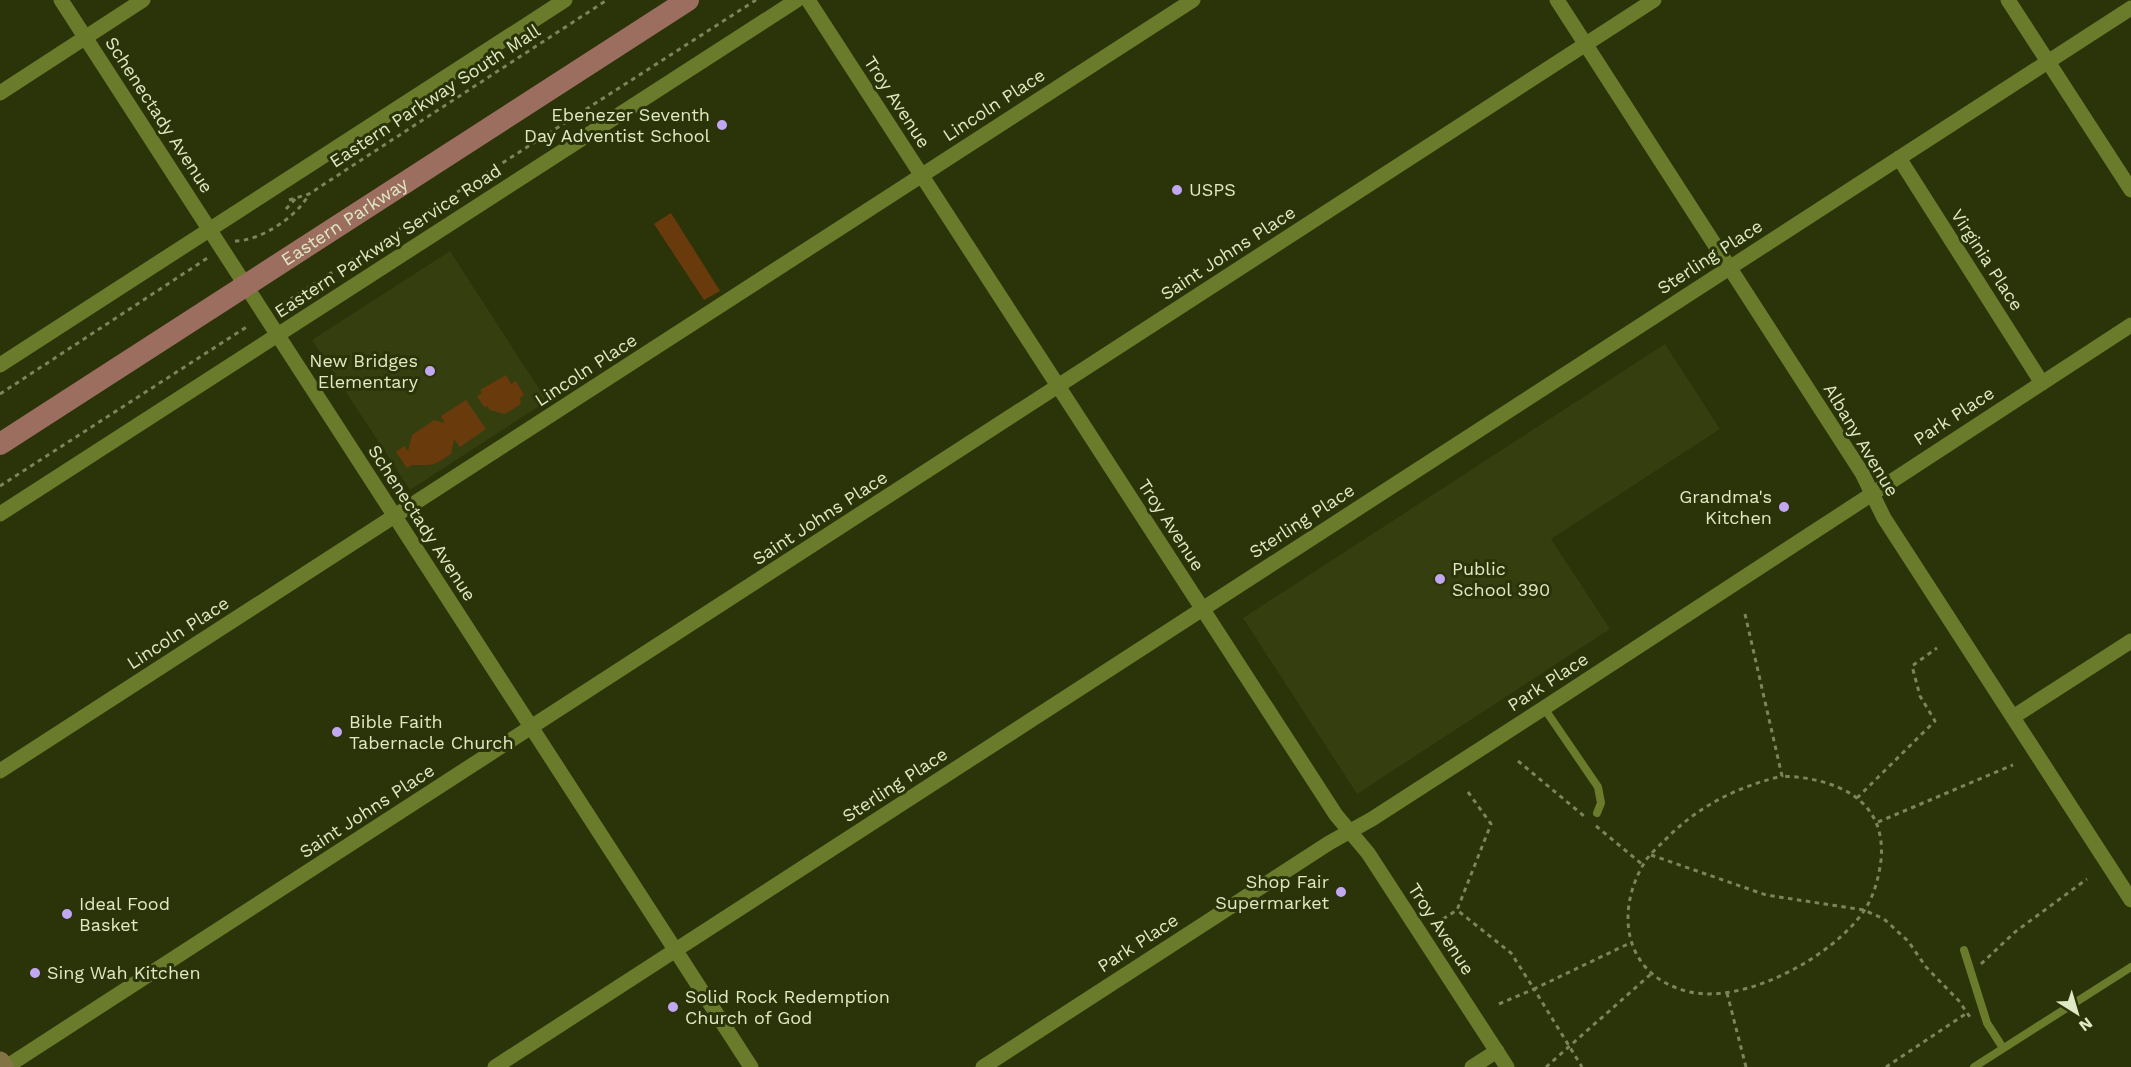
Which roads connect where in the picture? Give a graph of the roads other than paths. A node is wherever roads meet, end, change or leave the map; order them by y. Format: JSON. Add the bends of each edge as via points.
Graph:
{"nodes":[{"id":1,"x":61,"y":0,"type":"edge"},
{"id":2,"x":143,"y":0,"type":"edge"},
{"id":3,"x":565,"y":0,"type":"edge"},
{"id":4,"x":688,"y":0,"type":"edge"},
{"id":5,"x":796,"y":0,"type":"edge"},
{"id":6,"x":808,"y":0,"type":"edge"},
{"id":7,"x":1193,"y":0,"type":"edge"},
{"id":8,"x":1557,"y":0,"type":"edge"},
{"id":9,"x":1654,"y":0,"type":"edge"},
{"id":10,"x":2008,"y":0,"type":"edge"},
{"id":11,"x":2131,"y":8,"type":"edge"},
{"id":12,"x":85,"y":38,"type":"junction"},
{"id":13,"x":1586,"y":44,"type":"junction"},
{"id":14,"x":2048,"y":62,"type":"junction"},
{"id":15,"x":0,"y":93,"type":"edge"},
{"id":16,"x":1899,"y":158,"type":"junction"},
{"id":17,"x":922,"y":175,"type":"junction"},
{"id":18,"x":2131,"y":190,"type":"edge"},
{"id":19,"x":209,"y":230,"type":"junction"},
{"id":20,"x":1730,"y":267,"type":"junction"},
{"id":21,"x":245,"y":285,"type":"junction"},
{"id":22,"x":2131,"y":325,"type":"edge"},
{"id":23,"x":277,"y":336,"type":"junction"},
{"id":24,"x":0,"y":365,"type":"edge"},
{"id":25,"x":2042,"y":383,"type":"junction"},
{"id":26,"x":1059,"y":387,"type":"junction"},
{"id":27,"x":0,"y":444,"type":"edge"},
{"id":28,"x":1872,"y":494,"type":"junction"},
{"id":29,"x":0,"y":514,"type":"edge"},
{"id":30,"x":394,"y":517,"type":"junction"},
{"id":31,"x":1202,"y":609,"type":"junction"},
{"id":32,"x":2131,"y":641,"type":"edge"},
{"id":33,"x":1544,"y":708,"type":"junction"},
{"id":34,"x":2013,"y":717,"type":"junction"},
{"id":35,"x":531,"y":727,"type":"junction"},
{"id":36,"x":0,"y":771,"type":"edge"},
{"id":37,"x":1597,"y":813,"type":"dead end"},
{"id":38,"x":1350,"y":831,"type":"junction"},
{"id":39,"x":2131,"y":900,"type":"edge"},
{"id":40,"x":1964,"y":950,"type":"dead end"},
{"id":41,"x":675,"y":951,"type":"junction"},
{"id":42,"x":2131,"y":967,"type":"edge"},
{"id":43,"x":2003,"y":1048,"type":"junction"},
{"id":44,"x":1497,"y":1051,"type":"junction"},
{"id":45,"x":0,"y":1062,"type":"edge"},
{"id":46,"x":1984,"y":1064,"type":"edge"},
{"id":47,"x":5,"y":1067,"type":"edge"},
{"id":48,"x":495,"y":1067,"type":"edge"},
{"id":49,"x":751,"y":1067,"type":"edge"},
{"id":50,"x":983,"y":1067,"type":"edge"},
{"id":51,"x":1472,"y":1067,"type":"edge"},
{"id":52,"x":1507,"y":1067,"type":"edge"},
{"id":53,"x":1974,"y":1067,"type":"edge"}],
"edges":[{"from":1,"to":12,"type":"street","name":"Schenectady Avenue"},
{"from":2,"to":12,"type":"street"},
{"from":3,"to":19,"type":"street"},
{"from":4,"to":21,"type":"main road","name":"Eastern Parkway"},
{"from":5,"to":23,"type":"street","name":"Eastern Parkway Service Road"},
{"from":6,"to":17,"type":"street","name":"Troy Avenue"},
{"from":7,"to":17,"type":"street","name":"Lincoln Place"},
{"from":8,"to":13,"type":"street","name":"Albany Avenue"},
{"from":9,"to":13,"type":"street","name":"Saint Johns Place"},
{"from":10,"to":14,"type":"street"},
{"from":11,"to":14,"type":"street","name":"Sterling Place"},
{"from":12,"to":15,"type":"street"},
{"from":12,"to":19,"type":"street","name":"Schenectady Avenue"},
{"from":13,"to":20,"type":"street","name":"Albany Avenue"},
{"from":13,"to":26,"type":"street","name":"Saint Johns Place"},
{"from":14,"to":16,"type":"street","name":"Sterling Place"},
{"from":14,"to":18,"type":"street"},
{"from":16,"to":20,"type":"street","name":"Sterling Place"},
{"from":16,"to":25,"type":"street","name":"Virginia Place"},
{"from":17,"to":26,"type":"street","name":"Troy Avenue"},
{"from":17,"to":30,"type":"street","name":"Lincoln Place"},
{"from":19,"to":21,"type":"street","name":"Schenectady Avenue"},
{"from":19,"to":24,"type":"street"},
{"from":20,"to":28,"type":"street","name":"Albany Avenue","via":[[1862,472]]},
{"from":20,"to":31,"type":"street","name":"Sterling Place"},
{"from":21,"to":23,"type":"street","name":"Schenectady Avenue"},
{"from":21,"to":27,"type":"main road","name":"Eastern Parkway"},
{"from":22,"to":25,"type":"street","name":"Park Place"},
{"from":23,"to":29,"type":"street","name":"Eastern Parkway Service Road"},
{"from":23,"to":30,"type":"street","name":"Schenectady Avenue"},
{"from":25,"to":28,"type":"street","name":"Park Place"},
{"from":26,"to":31,"type":"street","name":"Troy Avenue"},
{"from":26,"to":35,"type":"street","name":"Saint Johns Place"},
{"from":28,"to":33,"type":"street","name":"Park Place"},
{"from":28,"to":34,"type":"street","name":"Albany Avenue"},
{"from":30,"to":35,"type":"street","name":"Schenectady Avenue"},
{"from":30,"to":36,"type":"street","name":"Lincoln Place"},
{"from":31,"to":38,"type":"street","name":"Troy Avenue"},
{"from":31,"to":41,"type":"street","name":"Sterling Place"},
{"from":32,"to":34,"type":"street"},
{"from":33,"to":37,"type":"lane","via":[[1598,787],[1601,803]]},
{"from":33,"to":38,"type":"street","name":"Park Place"},
{"from":34,"to":39,"type":"street","name":"Albany Avenue"},
{"from":35,"to":41,"type":"street","name":"Schenectady Avenue"},
{"from":35,"to":47,"type":"street","name":"Saint Johns Place"},
{"from":38,"to":44,"type":"street","name":"Troy Avenue"},
{"from":38,"to":50,"type":"street","name":"Park Place"},
{"from":40,"to":43,"type":"lane","via":[[1987,1023]]},
{"from":41,"to":48,"type":"street","name":"Sterling Place"},
{"from":41,"to":49,"type":"street","name":"Schenectady Avenue"},
{"from":42,"to":43,"type":"lane"},
{"from":43,"to":46,"type":"lane"},
{"from":44,"to":51,"type":"street"},
{"from":44,"to":52,"type":"street","name":"Troy Avenue"},
{"from":45,"to":47,"type":"main road"},
{"from":46,"to":53,"type":"lane"}]}
